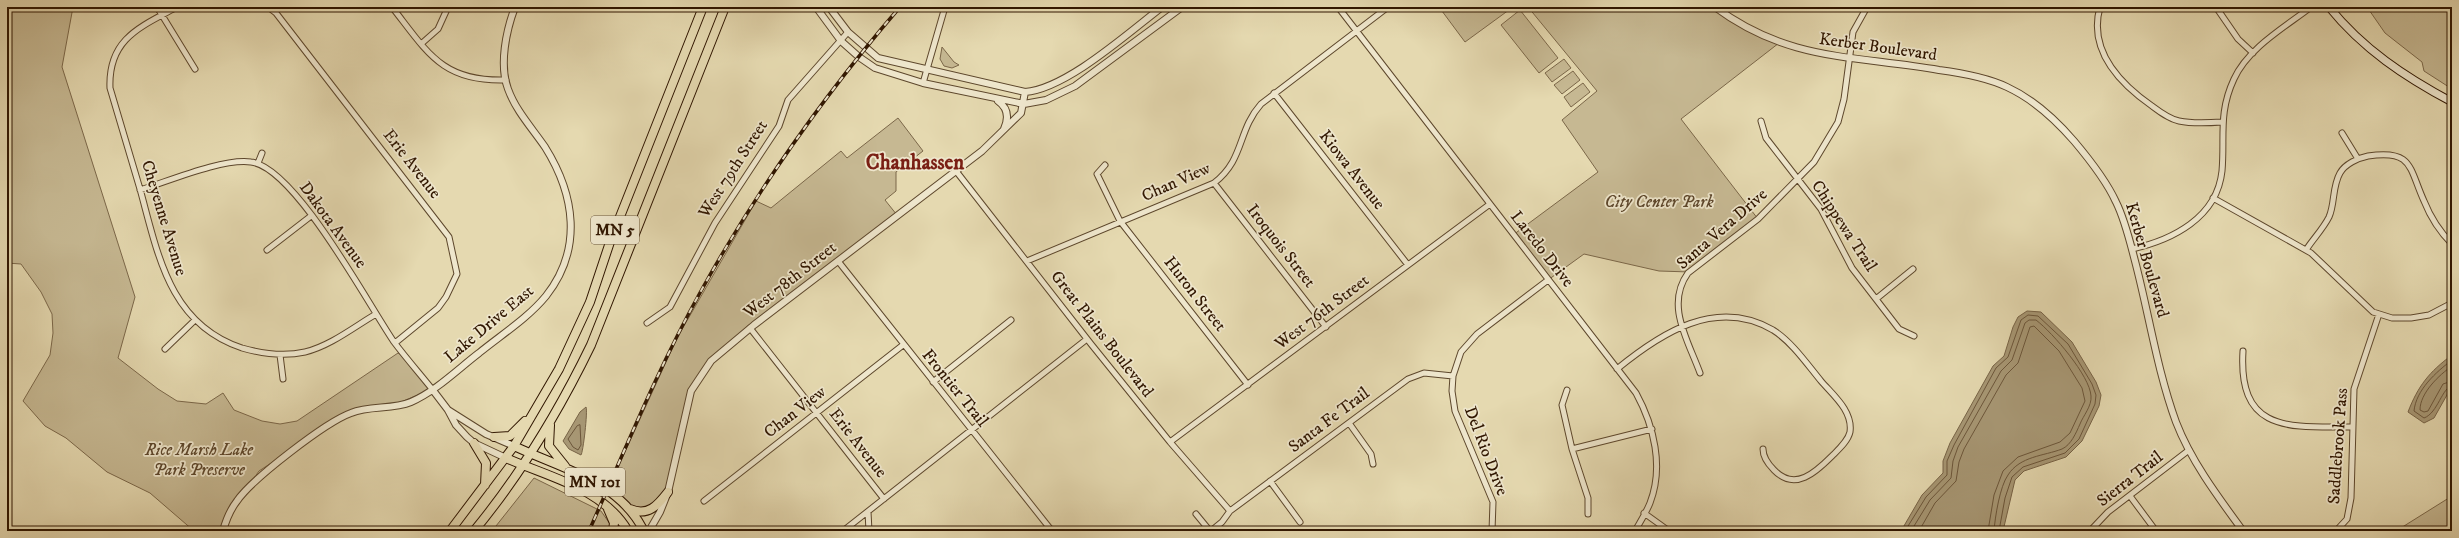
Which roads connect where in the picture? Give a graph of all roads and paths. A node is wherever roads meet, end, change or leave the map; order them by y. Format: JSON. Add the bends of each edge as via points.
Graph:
{"nodes":[{"id":1,"x":157,"y":7,"type":"edge"},
{"id":2,"x":178,"y":7,"type":"edge"},
{"id":3,"x":268,"y":7,"type":"edge"},
{"id":4,"x":392,"y":7,"type":"edge"},
{"id":5,"x":448,"y":7,"type":"edge"},
{"id":6,"x":515,"y":7,"type":"edge"},
{"id":7,"x":703,"y":7,"type":"edge"},
{"id":8,"x":725,"y":7,"type":"edge"},
{"id":9,"x":816,"y":7,"type":"edge"},
{"id":10,"x":828,"y":7,"type":"edge"},
{"id":11,"x":945,"y":7,"type":"edge"},
{"id":12,"x":1162,"y":7,"type":"edge"},
{"id":13,"x":1182,"y":7,"type":"edge"},
{"id":14,"x":1338,"y":7,"type":"edge"},
{"id":15,"x":1388,"y":7,"type":"edge"},
{"id":16,"x":1715,"y":7,"type":"edge"},
{"id":17,"x":1867,"y":7,"type":"edge"},
{"id":18,"x":2100,"y":7,"type":"edge"},
{"id":19,"x":2216,"y":7,"type":"edge"},
{"id":20,"x":2311,"y":7,"type":"edge"},
{"id":21,"x":2329,"y":7,"type":"edge"},
{"id":22,"x":162,"y":15,"type":"junction"},
{"id":23,"x":1356,"y":31,"type":"junction"},
{"id":24,"x":848,"y":32,"type":"junction"},
{"id":25,"x":841,"y":40,"type":"junction"},
{"id":26,"x":421,"y":44,"type":"junction"},
{"id":27,"x":2253,"y":53,"type":"junction"},
{"id":28,"x":1849,"y":59,"type":"junction"},
{"id":29,"x":195,"y":69,"type":"dead end"},
{"id":30,"x":927,"y":70,"type":"junction"},
{"id":31,"x":506,"y":80,"type":"junction"},
{"id":32,"x":923,"y":82,"type":"junction"},
{"id":33,"x":1025,"y":92,"type":"junction"},
{"id":34,"x":1274,"y":93,"type":"junction"},
{"id":35,"x":995,"y":99,"type":"junction"},
{"id":36,"x":2452,"y":102,"type":"edge"},
{"id":37,"x":1024,"y":104,"type":"junction"},
{"id":38,"x":1761,"y":121,"type":"dead end"},
{"id":39,"x":2222,"y":122,"type":"junction"},
{"id":40,"x":1002,"y":133,"type":"junction"},
{"id":41,"x":2342,"y":133,"type":"dead end"},
{"id":42,"x":262,"y":153,"type":"dead end"},
{"id":43,"x":2358,"y":159,"type":"junction"},
{"id":44,"x":258,"y":163,"type":"junction"},
{"id":45,"x":1104,"y":165,"type":"dead end"},
{"id":46,"x":956,"y":171,"type":"junction"},
{"id":47,"x":1797,"y":180,"type":"junction"},
{"id":48,"x":1214,"y":183,"type":"junction"},
{"id":49,"x":140,"y":190,"type":"junction"},
{"id":50,"x":2213,"y":198,"type":"junction"},
{"id":51,"x":1490,"y":204,"type":"junction"},
{"id":52,"x":310,"y":216,"type":"junction"},
{"id":53,"x":1120,"y":221,"type":"junction"},
{"id":54,"x":2452,"y":244,"type":"edge"},
{"id":55,"x":2132,"y":249,"type":"junction"},
{"id":56,"x":267,"y":250,"type":"dead end"},
{"id":57,"x":2306,"y":250,"type":"junction"},
{"id":58,"x":838,"y":261,"type":"junction"},
{"id":59,"x":1027,"y":261,"type":"junction"},
{"id":60,"x":1408,"y":265,"type":"junction"},
{"id":61,"x":1913,"y":270,"type":"dead end"},
{"id":62,"x":1548,"y":280,"type":"junction"},
{"id":63,"x":1876,"y":299,"type":"junction"},
{"id":64,"x":2452,"y":303,"type":"edge"},
{"id":65,"x":376,"y":314,"type":"junction"},
{"id":66,"x":2379,"y":314,"type":"junction"},
{"id":67,"x":196,"y":320,"type":"junction"},
{"id":68,"x":1011,"y":320,"type":"dead end"},
{"id":69,"x":647,"y":323,"type":"dead end"},
{"id":70,"x":1326,"y":327,"type":"junction"},
{"id":71,"x":1683,"y":327,"type":"junction"},
{"id":72,"x":750,"y":328,"type":"junction"},
{"id":73,"x":1914,"y":336,"type":"dead end"},
{"id":74,"x":1087,"y":339,"type":"junction"},
{"id":75,"x":395,"y":342,"type":"junction"},
{"id":76,"x":903,"y":344,"type":"junction"},
{"id":77,"x":165,"y":349,"type":"dead end"},
{"id":78,"x":2243,"y":351,"type":"dead end"},
{"id":79,"x":280,"y":355,"type":"junction"},
{"id":80,"x":1617,"y":369,"type":"junction"},
{"id":81,"x":1700,"y":373,"type":"dead end"},
{"id":82,"x":1453,"y":376,"type":"junction"},
{"id":83,"x":283,"y":379,"type":"dead end"},
{"id":84,"x":933,"y":382,"type":"junction"},
{"id":85,"x":1248,"y":385,"type":"junction"},
{"id":86,"x":432,"y":390,"type":"junction"},
{"id":87,"x":1566,"y":390,"type":"dead end"},
{"id":88,"x":538,"y":408,"type":"junction"},
{"id":89,"x":448,"y":410,"type":"junction"},
{"id":90,"x":817,"y":413,"type":"junction"},
{"id":91,"x":550,"y":423,"type":"junction"},
{"id":92,"x":1348,"y":423,"type":"junction"},
{"id":93,"x":2352,"y":427,"type":"junction"},
{"id":94,"x":971,"y":429,"type":"junction"},
{"id":95,"x":1652,"y":429,"type":"junction"},
{"id":96,"x":494,"y":438,"type":"junction"},
{"id":97,"x":1170,"y":442,"type":"junction"},
{"id":98,"x":474,"y":444,"type":"junction"},
{"id":99,"x":514,"y":446,"type":"junction"},
{"id":100,"x":1572,"y":449,"type":"junction"},
{"id":101,"x":1763,"y":449,"type":"dead end"},
{"id":102,"x":2189,"y":450,"type":"junction"},
{"id":103,"x":530,"y":454,"type":"junction"},
{"id":104,"x":506,"y":458,"type":"junction"},
{"id":105,"x":1373,"y":464,"type":"dead end"},
{"id":106,"x":523,"y":466,"type":"junction"},
{"id":107,"x":568,"y":469,"type":"junction"},
{"id":108,"x":1270,"y":482,"type":"junction"},
{"id":109,"x":484,"y":488,"type":"junction"},
{"id":110,"x":668,"y":492,"type":"junction"},
{"id":111,"x":2130,"y":496,"type":"junction"},
{"id":112,"x":884,"y":499,"type":"junction"},
{"id":113,"x":704,"y":501,"type":"dead end"},
{"id":114,"x":606,"y":505,"type":"junction"},
{"id":115,"x":629,"y":508,"type":"junction"},
{"id":116,"x":1230,"y":511,"type":"junction"},
{"id":117,"x":868,"y":512,"type":"junction"},
{"id":118,"x":1196,"y":514,"type":"dead end"},
{"id":119,"x":1588,"y":514,"type":"dead end"},
{"id":120,"x":1644,"y":514,"type":"junction"},
{"id":121,"x":1300,"y":522,"type":"dead end"},
{"id":122,"x":224,"y":531,"type":"edge"},
{"id":123,"x":450,"y":531,"type":"edge"},
{"id":124,"x":474,"y":531,"type":"edge"},
{"id":125,"x":613,"y":531,"type":"edge"},
{"id":126,"x":628,"y":531,"type":"edge"},
{"id":127,"x":644,"y":531,"type":"edge"},
{"id":128,"x":649,"y":531,"type":"edge"},
{"id":129,"x":843,"y":531,"type":"edge"},
{"id":130,"x":868,"y":531,"type":"edge"},
{"id":131,"x":1052,"y":531,"type":"edge"},
{"id":132,"x":1210,"y":531,"type":"edge"},
{"id":133,"x":1492,"y":531,"type":"edge"},
{"id":134,"x":1635,"y":531,"type":"edge"},
{"id":135,"x":1669,"y":531,"type":"edge"},
{"id":136,"x":2090,"y":531,"type":"edge"},
{"id":137,"x":2156,"y":531,"type":"edge"},
{"id":138,"x":2243,"y":531,"type":"edge"},
{"id":139,"x":2336,"y":531,"type":"edge"}],
"edges":[{"from":1,"to":22,"type":"street"},
{"from":2,"to":22,"type":"street"},
{"from":3,"to":75,"type":"street","name":"Erie Avenue","via":[[276,13],[449,237],[456,274],[446,297],[438,308]]},
{"from":4,"to":26,"type":"street"},
{"from":5,"to":26,"type":"street","via":[[438,30]]},
{"from":6,"to":31,"type":"street","name":"Lake Drive East","via":[[506,38]]},
{"from":7,"to":88,"type":"main road","number":"MN 5","via":[[610,242],[590,302]]},
{"from":8,"to":91,"type":"main road","number":"MN 5","via":[[602,321]]},
{"from":9,"to":25,"type":"street"},
{"from":10,"to":24,"type":"street"},
{"from":11,"to":30,"type":"street"},
{"from":12,"to":33,"type":"street","via":[[1068,77],[1048,88]]},
{"from":13,"to":37,"type":"street","via":[[1075,86],[1046,100]]},
{"from":14,"to":23,"type":"street","name":"Laredo Drive"},
{"from":15,"to":23,"type":"street","name":"Chan View"},
{"from":16,"to":28,"type":"street","name":"Kerber Boulevard","via":[[1737,23],[1779,43],[1821,55]]},
{"from":17,"to":28,"type":"street","name":"Santa Vera Drive","via":[[1853,32]]},
{"from":18,"to":39,"type":"street","via":[[2098,36],[2104,57],[2116,75],[2138,96],[2178,121]]},
{"from":19,"to":27,"type":"street","via":[[2238,39]]},
{"from":20,"to":27,"type":"street"},
{"from":21,"to":36,"type":"main road","via":[[2352,33],[2375,53],[2415,82]]},
{"from":22,"to":29,"type":"street"},
{"from":22,"to":49,"type":"street","name":"Cheyenne Avenue","via":[[129,35],[118,47],[111,61],[109,74],[110,88]]},
{"from":23,"to":34,"type":"street","name":"Chan View"},
{"from":23,"to":51,"type":"street","name":"Laredo Drive"},
{"from":24,"to":25,"type":"street","name":"West 79th Street"},
{"from":24,"to":30,"type":"street","via":[[878,58]]},
{"from":25,"to":32,"type":"street","via":[[875,68],[891,75]]},
{"from":25,"to":69,"type":"street","name":"West 79th Street","via":[[788,100],[779,126],[705,238],[670,307]]},
{"from":26,"to":31,"type":"street","via":[[438,62],[453,72],[475,79]]},
{"from":27,"to":39,"type":"street","via":[[2234,78]]},
{"from":28,"to":47,"type":"street","name":"Santa Vera Drive","via":[[1838,122],[1814,162]]},
{"from":28,"to":55,"type":"street","name":"Kerber Boulevard","via":[[1900,63],[1972,75],[2007,87],[2038,106],[2060,125],[2093,163],[2117,202]]},
{"from":30,"to":32,"type":"street"},
{"from":30,"to":33,"type":"street"},
{"from":31,"to":86,"type":"street","name":"Lake Drive East","via":[[507,89],[523,118],[562,176],[570,205],[568,252],[546,296],[525,316]]},
{"from":32,"to":35,"type":"street"},
{"from":33,"to":37,"type":"street","name":"West 78th Street"},
{"from":34,"to":48,"type":"street","name":"Chan View","via":[[1253,113],[1236,158],[1227,173]]},
{"from":34,"to":60,"type":"street","name":"Kiowa Avenue"},
{"from":35,"to":37,"type":"street"},
{"from":35,"to":40,"type":"street","via":[[1002,104],[1008,114]]},
{"from":37,"to":40,"type":"street","name":"West 78th Street","via":[[1018,116]]},
{"from":38,"to":47,"type":"street","name":"Chippewa Trail","via":[[1766,138]]},
{"from":39,"to":50,"type":"street","via":[[2222,172]]},
{"from":40,"to":46,"type":"street","name":"West 78th Street"},
{"from":41,"to":43,"type":"street"},
{"from":42,"to":44,"type":"street"},
{"from":43,"to":54,"type":"street","via":[[2381,154],[2404,160],[2414,171],[2423,200],[2435,222]]},
{"from":43,"to":57,"type":"street","via":[[2341,172],[2335,185],[2329,216]]},
{"from":44,"to":49,"type":"street","name":"Dakota Avenue","via":[[226,163]]},
{"from":44,"to":52,"type":"street","name":"Dakota Avenue","via":[[278,176]]},
{"from":45,"to":53,"type":"street","name":"Huron Street","via":[[1097,174]]},
{"from":46,"to":58,"type":"street","name":"West 78th Street"},
{"from":46,"to":59,"type":"street","name":"Great Plains Boulevard"},
{"from":47,"to":63,"type":"street","name":"Chippewa Trail","via":[[1821,209],[1852,268]]},
{"from":47,"to":71,"type":"street","name":"Santa Vera Drive","via":[[1758,219],[1688,273],[1681,283],[1677,303]]},
{"from":48,"to":53,"type":"street","name":"Chan View"},
{"from":48,"to":70,"type":"street","name":"Iroquois Street"},
{"from":49,"to":67,"type":"street","name":"Cheyenne Avenue","via":[[171,288]]},
{"from":50,"to":55,"type":"street","via":[[2191,225],[2163,241]]},
{"from":50,"to":57,"type":"street"},
{"from":51,"to":60,"type":"street","name":"West 76th Street"},
{"from":51,"to":62,"type":"street","name":"Laredo Drive"},
{"from":52,"to":56,"type":"street"},
{"from":52,"to":65,"type":"street","name":"Dakota Avenue","via":[[343,257]]},
{"from":53,"to":59,"type":"street","name":"Chan View"},
{"from":53,"to":85,"type":"street","name":"Huron Street"},
{"from":55,"to":102,"type":"street","name":"Kerber Boulevard","via":[[2171,405]]},
{"from":57,"to":66,"type":"street","via":[[2326,266],[2352,294]]},
{"from":58,"to":72,"type":"street","name":"West 78th Street"},
{"from":58,"to":76,"type":"street","name":"Frontier Trail"},
{"from":59,"to":74,"type":"street","name":"Great Plains Boulevard"},
{"from":60,"to":70,"type":"street","name":"West 76th Street"},
{"from":61,"to":63,"type":"street"},
{"from":62,"to":80,"type":"street","name":"Laredo Drive"},
{"from":62,"to":82,"type":"street","name":"Del Rio Drive","via":[[1477,334],[1461,352]]},
{"from":63,"to":73,"type":"street","name":"Chippewa Trail","via":[[1899,329]]},
{"from":64,"to":66,"type":"street","via":[[2430,315],[2392,318]]},
{"from":65,"to":75,"type":"street","name":"Dakota Avenue"},
{"from":65,"to":79,"type":"street","name":"Cheyenne Avenue","via":[[326,344],[306,352]]},
{"from":66,"to":93,"type":"street","name":"Saddlebrook Pass","via":[[2354,389]]},
{"from":67,"to":77,"type":"street"},
{"from":67,"to":79,"type":"street","name":"Cheyenne Avenue","via":[[207,331],[229,344],[259,353]]},
{"from":68,"to":84,"type":"street"},
{"from":70,"to":85,"type":"street","name":"West 76th Street"},
{"from":71,"to":80,"type":"street","via":[[1659,338]]},
{"from":71,"to":81,"type":"street","name":"Santa Vera Drive"},
{"from":71,"to":101,"type":"street","via":[[1705,319],[1744,318],[1774,331],[1789,344],[1838,401],[1849,418],[1849,436],[1807,478],[1794,480],[1779,474],[1764,457]]},
{"from":72,"to":90,"type":"street","name":"Erie Avenue"},
{"from":72,"to":110,"type":"street","name":"West 78th Street","via":[[710,361],[691,391]]},
{"from":74,"to":94,"type":"street"},
{"from":74,"to":97,"type":"street","name":"Great Plains Boulevard"},
{"from":75,"to":86,"type":"street","name":"Dakota Avenue"},
{"from":76,"to":84,"type":"street","name":"Frontier Trail"},
{"from":76,"to":90,"type":"street","name":"Chan View"},
{"from":78,"to":93,"type":"street","via":[[2244,384],[2250,401],[2264,416],[2275,423],[2301,427]]},
{"from":79,"to":83,"type":"street"},
{"from":80,"to":95,"type":"street","name":"Laredo Drive","via":[[1636,393]]},
{"from":82,"to":92,"type":"street","name":"Santa Fe Trail","via":[[1424,373],[1408,379]]},
{"from":82,"to":133,"type":"street","name":"Del Rio Drive","via":[[1455,411],[1493,502]]},
{"from":84,"to":94,"type":"street","name":"Frontier Trail"},
{"from":85,"to":97,"type":"street","name":"West 76th Street"},
{"from":86,"to":89,"type":"street","name":"Dakota Avenue"},
{"from":86,"to":122,"type":"street","name":"Lake Drive East","via":[[401,405],[352,412],[334,420],[253,483],[237,501],[226,520]]},
{"from":87,"to":100,"type":"street","via":[[1562,405]]},
{"from":88,"to":96,"type":"main road","via":[[510,436]]},
{"from":88,"to":99,"type":"main road","number":"MN 5"},
{"from":89,"to":96,"type":"street","name":"Dakota Avenue"},
{"from":89,"to":98,"type":"street","name":"Dakota Avenue","via":[[456,425]]},
{"from":90,"to":112,"type":"street","name":"Erie Avenue"},
{"from":90,"to":113,"type":"street","name":"Chan View"},
{"from":91,"to":103,"type":"main road","number":"MN 5"},
{"from":91,"to":107,"type":"main road","via":[[549,446]]},
{"from":92,"to":105,"type":"street","via":[[1371,454]]},
{"from":92,"to":108,"type":"street","name":"Santa Fe Trail"},
{"from":93,"to":139,"type":"street","name":"Saddlebrook Pass","via":[[2351,498],[2347,519]]},
{"from":94,"to":112,"type":"street"},
{"from":94,"to":131,"type":"street","name":"Frontier Trail"},
{"from":95,"to":100,"type":"street"},
{"from":95,"to":120,"type":"street","name":"Laredo Drive","via":[[1656,458],[1655,481],[1650,503]]},
{"from":96,"to":99,"type":"street","name":"Dakota Avenue"},
{"from":97,"to":116,"type":"street","name":"Great Plains Boulevard"},
{"from":98,"to":104,"type":"street","name":"Dakota Avenue"},
{"from":98,"to":109,"type":"main road","via":[[486,463]]},
{"from":99,"to":103,"type":"main road","number":"MN 101"},
{"from":99,"to":104,"type":"main road","number":"MN 5"},
{"from":100,"to":119,"type":"street","via":[[1588,498]]},
{"from":102,"to":111,"type":"street","name":"Sierra Trail"},
{"from":102,"to":138,"type":"street","name":"Kerber Boulevard"},
{"from":103,"to":106,"type":"main road","number":"MN 5"},
{"from":103,"to":107,"type":"main road","number":"MN 101"},
{"from":104,"to":106,"type":"main road","number":"MN 101"},
{"from":104,"to":109,"type":"main road","number":"MN 5"},
{"from":106,"to":114,"type":"main road","number":"MN 101","via":[[580,490]]},
{"from":106,"to":124,"type":"main road","number":"MN 5"},
{"from":107,"to":115,"type":"main road","number":"MN 101","via":[[608,489]]},
{"from":108,"to":116,"type":"street","name":"Santa Fe Trail"},
{"from":108,"to":121,"type":"street"},
{"from":109,"to":123,"type":"main road","number":"MN 5"},
{"from":110,"to":115,"type":"main road","via":[[659,504],[649,511],[636,512]]},
{"from":110,"to":128,"type":"street","name":"West 78th Street"},
{"from":111,"to":136,"type":"street","name":"Sierra Trail"},
{"from":111,"to":137,"type":"street"},
{"from":112,"to":117,"type":"street"},
{"from":114,"to":125,"type":"main road","via":[[614,523]]},
{"from":114,"to":126,"type":"main road","number":"MN 101"},
{"from":115,"to":127,"type":"main road","number":"MN 101"},
{"from":116,"to":132,"type":"street","name":"Santa Fe Trail","via":[[1222,522]]},
{"from":117,"to":129,"type":"street"},
{"from":117,"to":130,"type":"street"},
{"from":118,"to":132,"type":"street"},
{"from":120,"to":134,"type":"street","name":"Laredo Drive"},
{"from":120,"to":135,"type":"street"}]}
